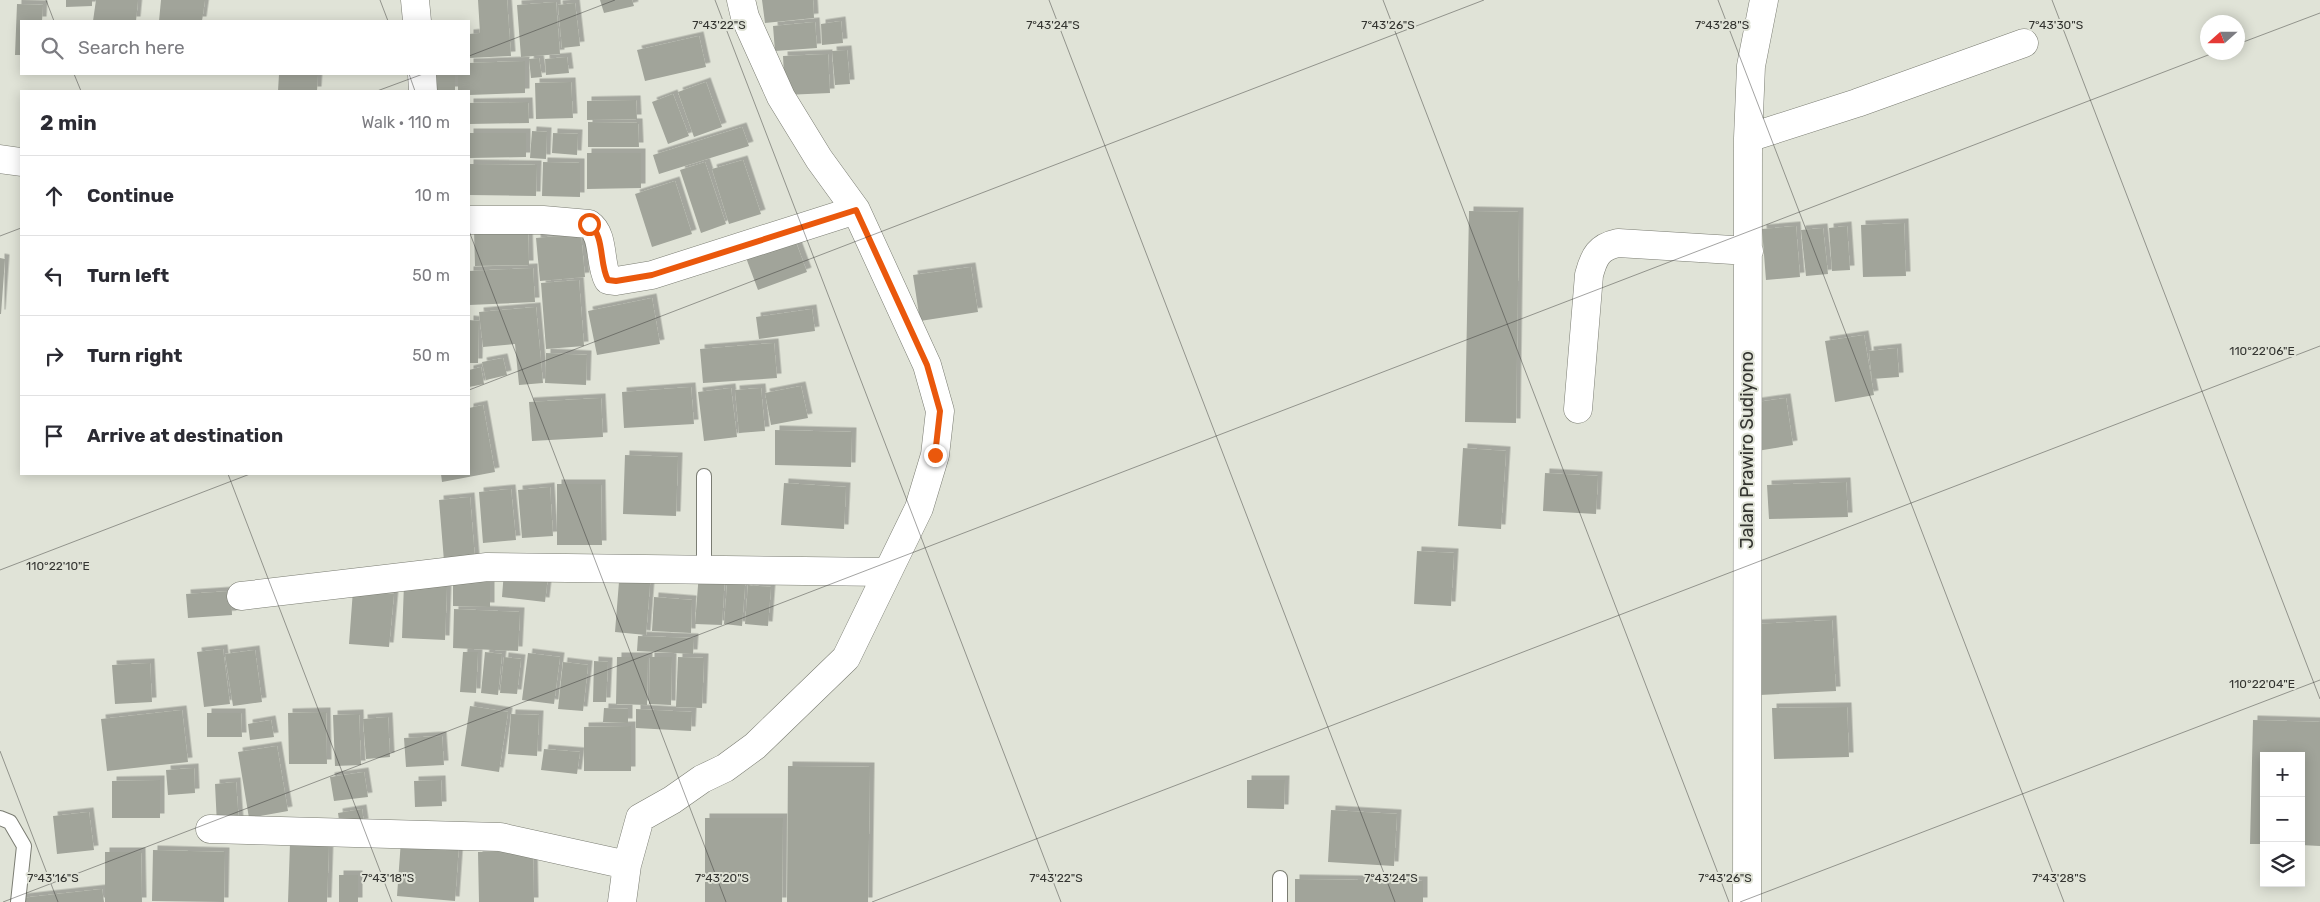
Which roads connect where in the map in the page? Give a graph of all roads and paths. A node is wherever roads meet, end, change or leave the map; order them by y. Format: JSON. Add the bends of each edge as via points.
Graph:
{"nodes":[{"id":1,"x":415,"y":0,"type":"edge"},
{"id":2,"x":741,"y":0,"type":"edge"},
{"id":3,"x":1764,"y":0,"type":"edge"},
{"id":4,"x":417,"y":20,"type":"edge"},
{"id":5,"x":2024,"y":43,"type":"dead end"},
{"id":6,"x":422,"y":75,"type":"edge"},
{"id":7,"x":423,"y":90,"type":"edge"},
{"id":8,"x":1748,"y":138,"type":"junction"},
{"id":9,"x":0,"y":159,"type":"edge"},
{"id":10,"x":20,"y":162,"type":"edge"},
{"id":11,"x":856,"y":210,"type":"junction"},
{"id":12,"x":470,"y":220,"type":"edge"},
{"id":13,"x":1749,"y":251,"type":"junction"},
{"id":14,"x":1578,"y":409,"type":"dead end"},
{"id":15,"x":704,"y":476,"type":"dead end"},
{"id":16,"x":704,"y":569,"type":"junction"},
{"id":17,"x":887,"y":572,"type":"junction"},
{"id":18,"x":241,"y":596,"type":"dead end"},
{"id":19,"x":0,"y":818,"type":"edge"},
{"id":20,"x":210,"y":829,"type":"dead end"},
{"id":21,"x":627,"y":865,"type":"junction"},
{"id":22,"x":1280,"y":878,"type":"dead end"},
{"id":23,"x":18,"y":902,"type":"edge"},
{"id":24,"x":622,"y":902,"type":"edge"},
{"id":25,"x":1280,"y":902,"type":"edge"},
{"id":26,"x":1747,"y":902,"type":"edge"}],
"edges":[{"from":1,"to":4,"type":"street"},
{"from":2,"to":11,"type":"street","via":[[745,17],[781,97],[819,159]]},
{"from":3,"to":8,"type":"street","name":"Jalan Prawiro Sudiyono","via":[[1751,66]]},
{"from":5,"to":8,"type":"street"},
{"from":6,"to":7,"type":"street"},
{"from":8,"to":13,"type":"street","name":"Jalan Prawiro Sudiyono"},
{"from":9,"to":10,"type":"street"},
{"from":11,"to":12,"type":"street","via":[[652,275],[616,281],[608,280],[598,235],[589,224]]},
{"from":11,"to":17,"type":"street","via":[[927,365],[940,411],[935,455],[919,508]]},
{"from":13,"to":14,"type":"street","via":[[1618,243],[1598,251],[1589,275]]},
{"from":13,"to":26,"type":"street","name":"Jalan Prawiro Sudiyono"},
{"from":15,"to":16,"type":"lane"},
{"from":16,"to":17,"type":"street"},
{"from":16,"to":18,"type":"street","via":[[487,567]]},
{"from":17,"to":21,"type":"street","via":[[846,658],[755,746],[726,768],[702,779],[640,818]]},
{"from":19,"to":23,"type":"lane","via":[[10,822],[24,846]]},
{"from":20,"to":21,"type":"street","via":[[500,837]]},
{"from":21,"to":24,"type":"street"},
{"from":22,"to":25,"type":"lane"}]}
